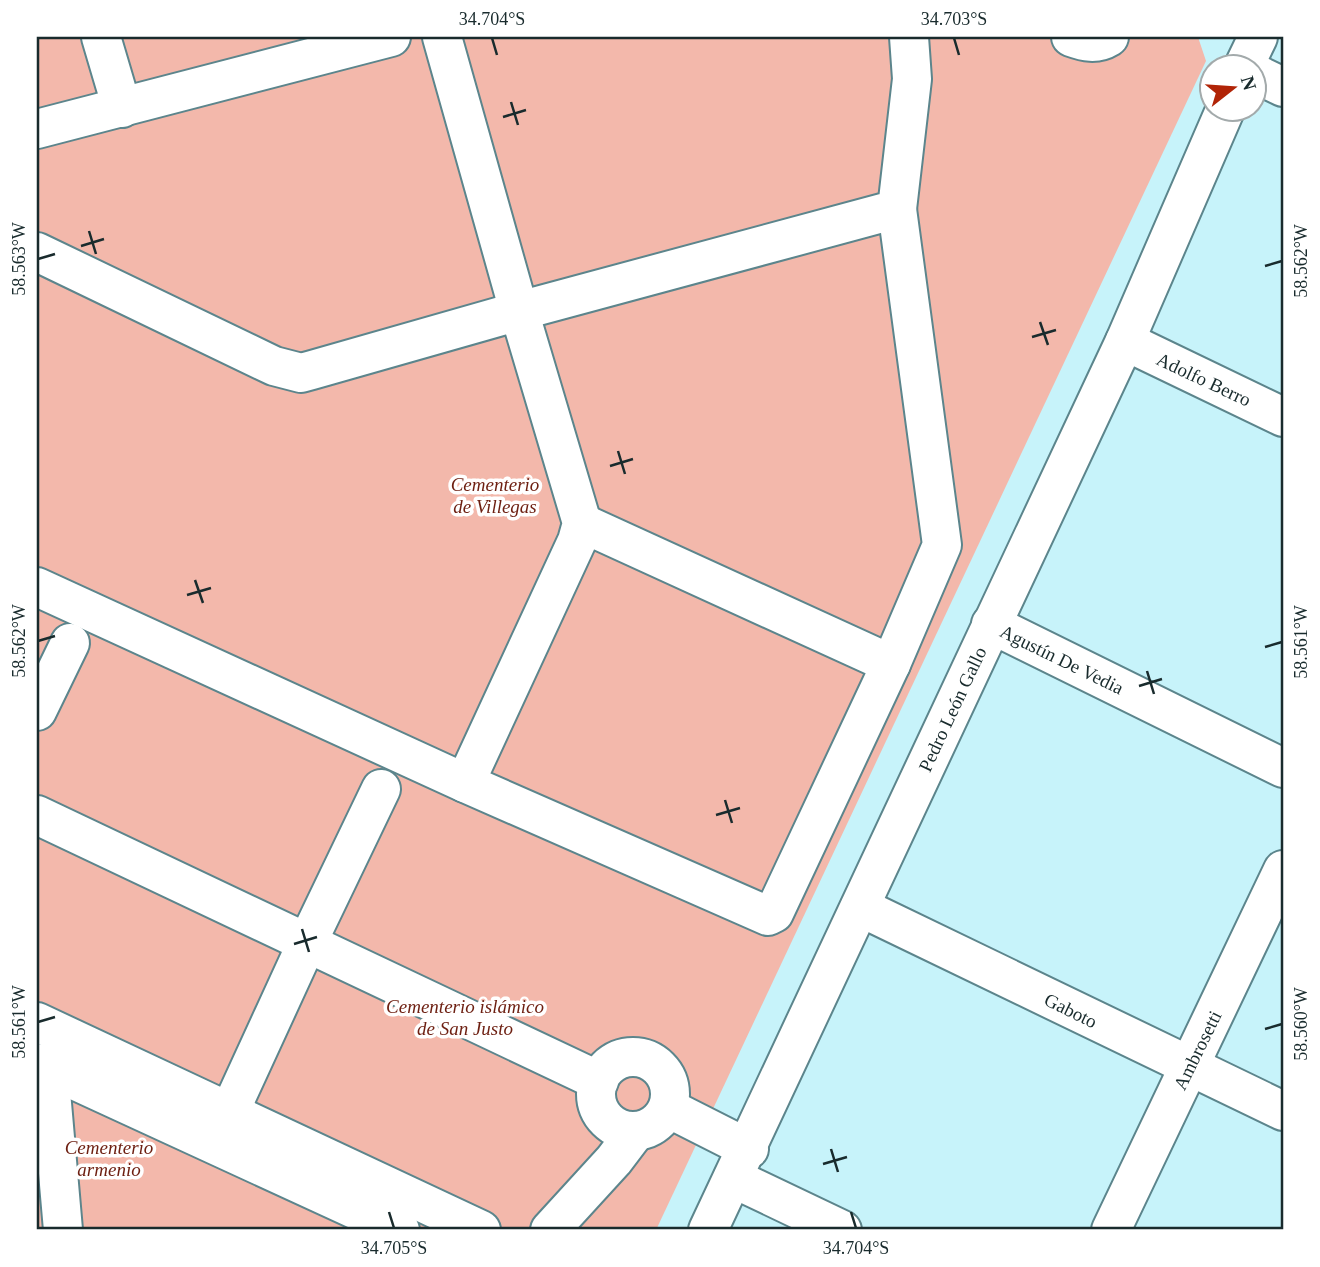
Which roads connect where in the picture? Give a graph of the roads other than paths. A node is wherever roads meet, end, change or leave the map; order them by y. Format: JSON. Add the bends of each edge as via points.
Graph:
{"nodes":[{"id":1,"x":101,"y":37,"type":"edge"},
{"id":2,"x":391,"y":37,"type":"edge"},
{"id":3,"x":442,"y":37,"type":"edge"},
{"id":4,"x":909,"y":37,"type":"edge"},
{"id":5,"x":1071,"y":37,"type":"edge"},
{"id":6,"x":1109,"y":37,"type":"edge"},
{"id":7,"x":122,"y":108,"type":"junction"},
{"id":8,"x":1220,"y":122,"type":"edge"},
{"id":9,"x":37,"y":129,"type":"edge"},
{"id":10,"x":897,"y":209,"type":"junction"},
{"id":11,"x":37,"y":252,"type":"edge"},
{"id":12,"x":519,"y":311,"type":"junction"},
{"id":13,"x":1125,"y":341,"type":"junction"},
{"id":14,"x":1283,"y":417,"type":"edge"},
{"id":15,"x":582,"y":523,"type":"junction"},
{"id":16,"x":37,"y":587,"type":"edge"},
{"id":17,"x":992,"y":624,"type":"junction"},
{"id":18,"x":70,"y":643,"type":"dead end"},
{"id":19,"x":891,"y":664,"type":"junction"},
{"id":20,"x":37,"y":711,"type":"edge"},
{"id":21,"x":1283,"y":768,"type":"edge"},
{"id":22,"x":466,"y":783,"type":"junction"},
{"id":23,"x":381,"y":789,"type":"dead end"},
{"id":24,"x":37,"y":815,"type":"edge"},
{"id":25,"x":1283,"y":870,"type":"edge"},
{"id":26,"x":860,"y":907,"type":"junction"},
{"id":27,"x":307,"y":943,"type":"junction"},
{"id":28,"x":37,"y":1021,"type":"edge"},
{"id":29,"x":43,"y":1066,"type":"edge"},
{"id":30,"x":1189,"y":1067,"type":"junction"},
{"id":31,"x":599,"y":1081,"type":"junction"},
{"id":32,"x":668,"y":1108,"type":"junction"},
{"id":33,"x":1283,"y":1111,"type":"edge"},
{"id":34,"x":229,"y":1113,"type":"junction"},
{"id":35,"x":636,"y":1131,"type":"junction"},
{"id":36,"x":741,"y":1163,"type":"junction"},
{"id":37,"x":63,"y":1230,"type":"edge"},
{"id":38,"x":400,"y":1230,"type":"edge"},
{"id":39,"x":481,"y":1230,"type":"edge"},
{"id":40,"x":550,"y":1230,"type":"edge"},
{"id":41,"x":708,"y":1230,"type":"edge"},
{"id":42,"x":842,"y":1230,"type":"edge"},
{"id":43,"x":1111,"y":1230,"type":"edge"}],
"edges":[{"from":1,"to":7,"type":"street"},
{"from":2,"to":7,"type":"street"},
{"from":3,"to":12,"type":"street"},
{"from":4,"to":10,"type":"street","via":[[912,79]]},
{"from":5,"to":6,"type":"street","via":[[1099,43]]},
{"from":7,"to":9,"type":"street"},
{"from":8,"to":13,"type":"street","name":"Pedro León Gallo"},
{"from":10,"to":12,"type":"street"},
{"from":10,"to":19,"type":"street","via":[[942,545]]},
{"from":11,"to":12,"type":"street","via":[[274,366],[301,373]]},
{"from":12,"to":15,"type":"street"},
{"from":13,"to":14,"type":"street","name":"Adolfo Berro"},
{"from":13,"to":17,"type":"street","name":"Pedro León Gallo"},
{"from":15,"to":19,"type":"street"},
{"from":15,"to":22,"type":"street"},
{"from":16,"to":22,"type":"street"},
{"from":17,"to":21,"type":"street","name":"Agustín De Vedia"},
{"from":17,"to":26,"type":"street","name":"Pedro León Gallo"},
{"from":18,"to":20,"type":"street"},
{"from":19,"to":22,"type":"street","via":[[774,913],[768,916]]},
{"from":23,"to":27,"type":"street"},
{"from":24,"to":27,"type":"street"},
{"from":25,"to":30,"type":"street","name":"Ambrosetti"},
{"from":26,"to":30,"type":"street","name":"Gaboto"},
{"from":26,"to":36,"type":"street","name":"Pedro León Gallo"},
{"from":27,"to":31,"type":"street"},
{"from":27,"to":34,"type":"street"},
{"from":28,"to":34,"type":"street"},
{"from":29,"to":37,"type":"street"},
{"from":29,"to":38,"type":"street"},
{"from":30,"to":33,"type":"street","name":"Gaboto"},
{"from":30,"to":43,"type":"street","name":"Ambrosetti"},
{"from":31,"to":32,"type":"street","via":[[605,1071],[624,1059],[647,1060],[657,1066],[669,1085]]},
{"from":31,"to":35,"type":"street","via":[[596,1093],[604,1116],[612,1125]]},
{"from":32,"to":35,"type":"street","via":[[656,1124]]},
{"from":32,"to":36,"type":"street"},
{"from":34,"to":39,"type":"street"},
{"from":35,"to":40,"type":"street"},
{"from":36,"to":41,"type":"street","name":"Pedro León Gallo"},
{"from":36,"to":42,"type":"street"}]}
